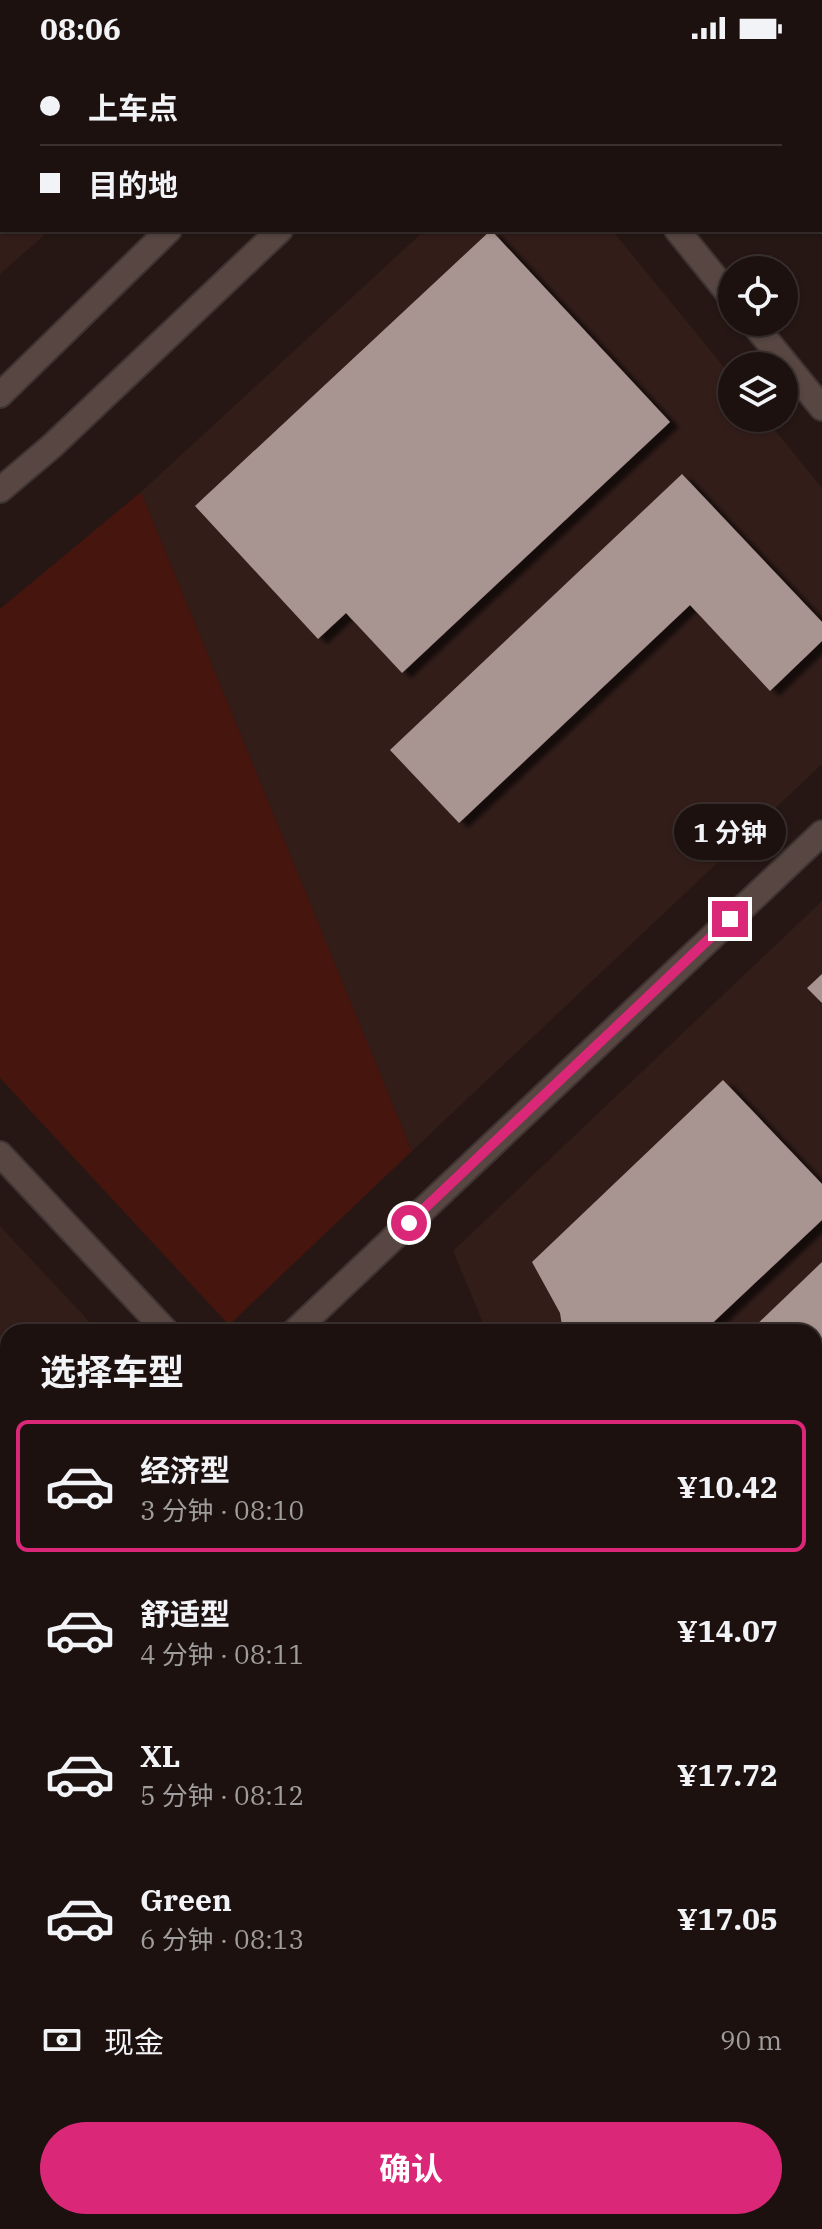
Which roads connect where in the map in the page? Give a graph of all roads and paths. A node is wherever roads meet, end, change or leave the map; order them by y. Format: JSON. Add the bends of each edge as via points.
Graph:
{"nodes":[{"id":1,"x":167,"y":232,"type":"edge"},
{"id":2,"x":278,"y":232,"type":"edge"},
{"id":3,"x":679,"y":232,"type":"edge"},
{"id":4,"x":718,"y":281,"type":"edge"},
{"id":5,"x":763,"y":336,"type":"edge"},
{"id":6,"x":0,"y":395,"type":"edge"},
{"id":7,"x":822,"y":408,"type":"edge"},
{"id":8,"x":0,"y":490,"type":"edge"},
{"id":9,"x":822,"y":833,"type":"edge"},
{"id":10,"x":0,"y":1154,"type":"edge"},
{"id":11,"x":159,"y":1324,"type":"edge"},
{"id":12,"x":302,"y":1324,"type":"edge"}],
"edges":[{"from":1,"to":6,"type":"street"},
{"from":2,"to":8,"type":"street"},
{"from":3,"to":4,"type":"street"},
{"from":5,"to":7,"type":"street"},
{"from":9,"to":12,"type":"street"},
{"from":10,"to":11,"type":"street"}]}
